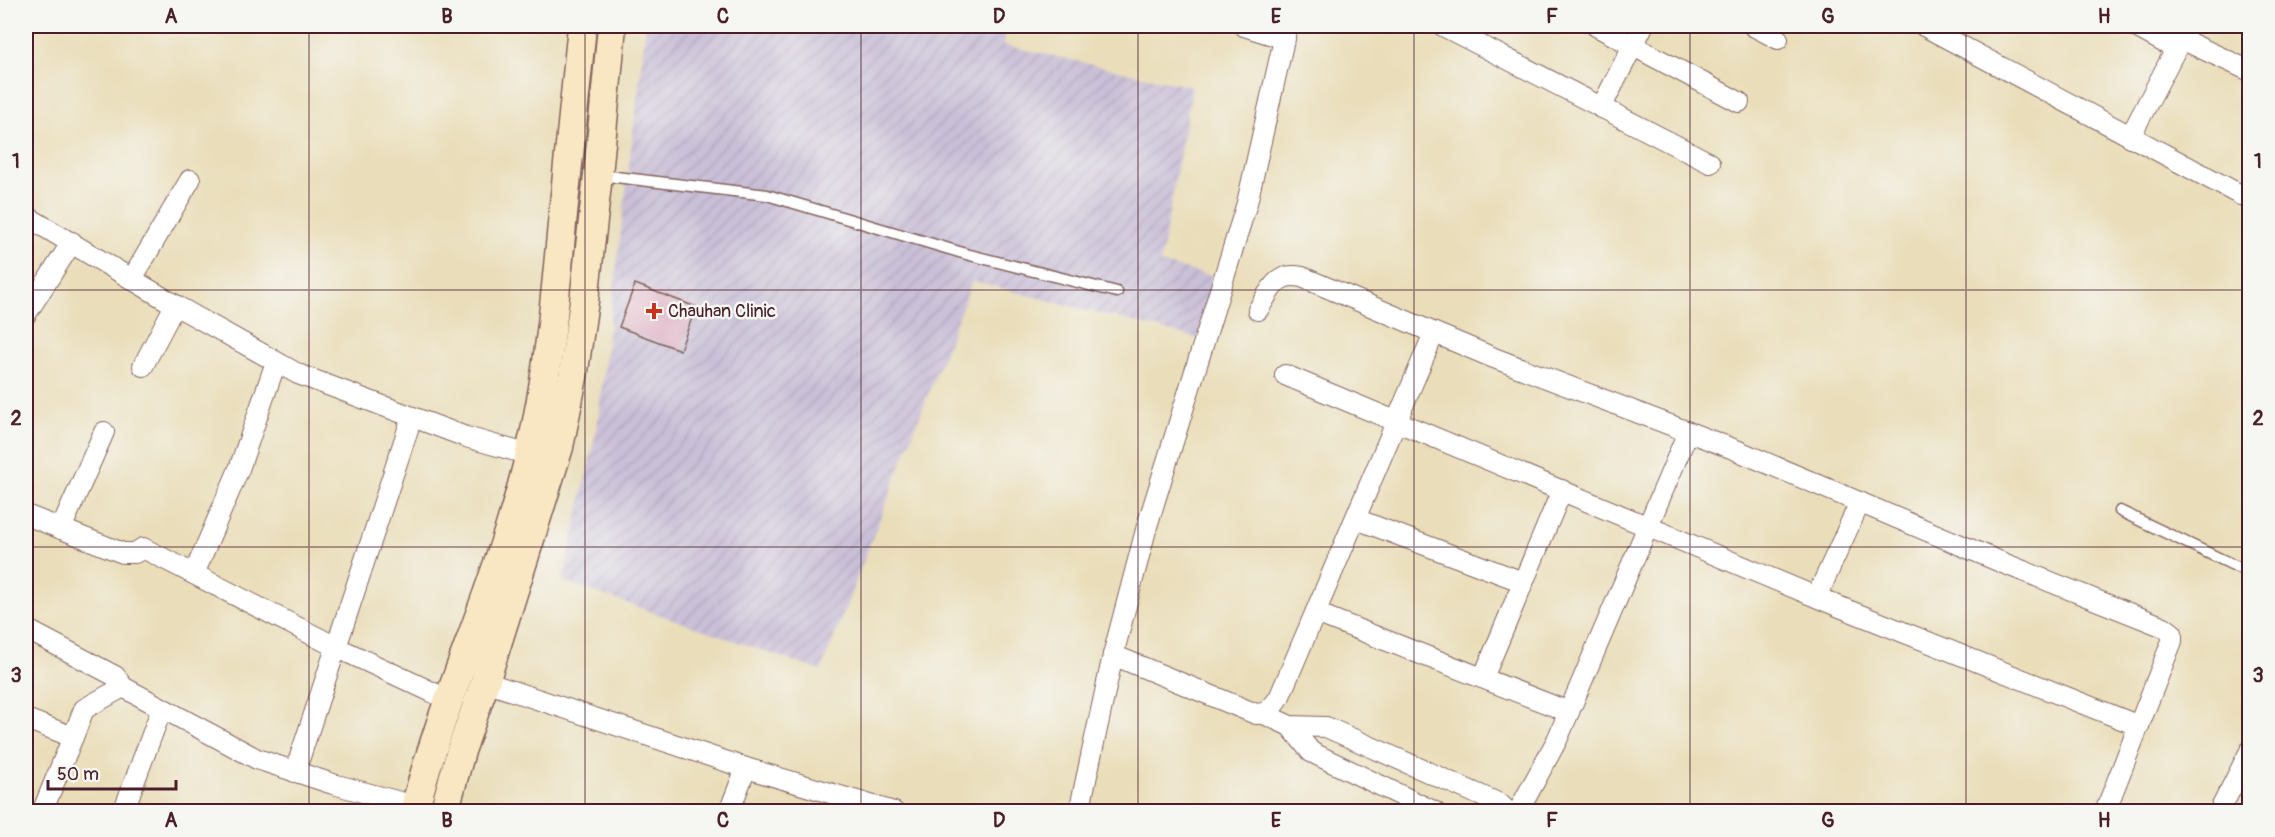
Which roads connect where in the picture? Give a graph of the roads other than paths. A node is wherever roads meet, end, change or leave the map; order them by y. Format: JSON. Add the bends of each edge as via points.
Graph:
{"nodes":[{"id":1,"x":582,"y":26,"type":"edge"},
{"id":2,"x":612,"y":26,"type":"edge"},
{"id":3,"x":1244,"y":26,"type":"edge"},
{"id":4,"x":1443,"y":26,"type":"edge"},
{"id":5,"x":1596,"y":26,"type":"edge"},
{"id":6,"x":1643,"y":26,"type":"edge"},
{"id":7,"x":1753,"y":26,"type":"edge"},
{"id":8,"x":1924,"y":26,"type":"edge"},
{"id":9,"x":2134,"y":26,"type":"edge"},
{"id":10,"x":1286,"y":32,"type":"edge"},
{"id":11,"x":2182,"y":38,"type":"edge"},
{"id":12,"x":1778,"y":39,"type":"dead end"},
{"id":13,"x":1634,"y":45,"type":"junction"},
{"id":14,"x":2250,"y":71,"type":"edge"},
{"id":15,"x":1739,"y":102,"type":"dead end"},
{"id":16,"x":1602,"y":108,"type":"junction"},
{"id":17,"x":2130,"y":137,"type":"junction"},
{"id":18,"x":1710,"y":163,"type":"dead end"},
{"id":19,"x":598,"y":175,"type":"junction"},
{"id":20,"x":190,"y":180,"type":"dead end"},
{"id":21,"x":2250,"y":200,"type":"edge"},
{"id":22,"x":26,"y":216,"type":"edge"},
{"id":23,"x":72,"y":242,"type":"junction"},
{"id":24,"x":132,"y":279,"type":"junction"},
{"id":25,"x":1117,"y":292,"type":"dead end"},
{"id":26,"x":175,"y":305,"type":"junction"},
{"id":27,"x":1258,"y":310,"type":"dead end"},
{"id":28,"x":26,"y":314,"type":"edge"},
{"id":29,"x":1434,"y":333,"type":"junction"},
{"id":30,"x":276,"y":362,"type":"junction"},
{"id":31,"x":143,"y":366,"type":"dead end"},
{"id":32,"x":1285,"y":375,"type":"dead end"},
{"id":33,"x":412,"y":417,"type":"junction"},
{"id":34,"x":1397,"y":422,"type":"junction"},
{"id":35,"x":104,"y":432,"type":"dead end"},
{"id":36,"x":1688,"y":432,"type":"junction"},
{"id":37,"x":530,"y":455,"type":"junction"},
{"id":38,"x":1562,"y":490,"type":"junction"},
{"id":39,"x":1860,"y":502,"type":"junction"},
{"id":40,"x":2120,"y":511,"type":"dead end"},
{"id":41,"x":26,"y":515,"type":"edge"},
{"id":42,"x":1356,"y":519,"type":"junction"},
{"id":43,"x":1648,"y":526,"type":"junction"},
{"id":44,"x":61,"y":528,"type":"junction"},
{"id":45,"x":2250,"y":573,"type":"edge"},
{"id":46,"x":194,"y":574,"type":"junction"},
{"id":47,"x":1523,"y":582,"type":"junction"},
{"id":48,"x":1817,"y":596,"type":"junction"},
{"id":49,"x":1316,"y":613,"type":"junction"},
{"id":50,"x":26,"y":628,"type":"edge"},
{"id":51,"x":336,"y":647,"type":"junction"},
{"id":52,"x":1113,"y":655,"type":"junction"},
{"id":53,"x":1483,"y":678,"type":"junction"},
{"id":54,"x":485,"y":682,"type":"junction"},
{"id":55,"x":123,"y":687,"type":"junction"},
{"id":56,"x":448,"y":700,"type":"junction"},
{"id":57,"x":162,"y":708,"type":"junction"},
{"id":58,"x":1569,"y":712,"type":"junction"},
{"id":59,"x":1264,"y":714,"type":"junction"},
{"id":60,"x":26,"y":718,"type":"edge"},
{"id":61,"x":1290,"y":726,"type":"junction"},
{"id":62,"x":2139,"y":726,"type":"junction"},
{"id":63,"x":73,"y":737,"type":"junction"},
{"id":64,"x":2250,"y":751,"type":"edge"},
{"id":65,"x":746,"y":768,"type":"junction"},
{"id":66,"x":295,"y":772,"type":"junction"},
{"id":67,"x":415,"y":809,"type":"edge"},
{"id":68,"x":42,"y":812,"type":"edge"},
{"id":69,"x":123,"y":812,"type":"edge"},
{"id":70,"x":444,"y":812,"type":"edge"},
{"id":71,"x":729,"y":812,"type":"edge"},
{"id":72,"x":894,"y":812,"type":"edge"},
{"id":73,"x":1079,"y":812,"type":"edge"},
{"id":74,"x":1435,"y":812,"type":"edge"},
{"id":75,"x":1508,"y":812,"type":"edge"},
{"id":76,"x":1518,"y":812,"type":"edge"},
{"id":77,"x":2105,"y":812,"type":"edge"},
{"id":78,"x":2219,"y":812,"type":"edge"}],
"edges":[{"from":1,"to":37,"type":"main road","via":[[553,319]]},
{"from":2,"to":19,"type":"main road"},
{"from":3,"to":10,"type":"street"},
{"from":4,"to":16,"type":"street"},
{"from":5,"to":13,"type":"street"},
{"from":6,"to":13,"type":"street"},
{"from":7,"to":12,"type":"street"},
{"from":8,"to":17,"type":"street"},
{"from":9,"to":11,"type":"street"},
{"from":10,"to":52,"type":"street","via":[[1247,203],[1147,526]]},
{"from":11,"to":14,"type":"street"},
{"from":11,"to":17,"type":"street"},
{"from":13,"to":15,"type":"street"},
{"from":13,"to":16,"type":"street"},
{"from":16,"to":18,"type":"street"},
{"from":17,"to":21,"type":"street"},
{"from":19,"to":25,"type":"lane","via":[[767,195],[966,254]]},
{"from":19,"to":54,"type":"main road","via":[[582,312],[559,447]]},
{"from":20,"to":24,"type":"street"},
{"from":22,"to":23,"type":"street"},
{"from":23,"to":24,"type":"street"},
{"from":23,"to":28,"type":"street"},
{"from":24,"to":26,"type":"street"},
{"from":26,"to":30,"type":"street"},
{"from":26,"to":31,"type":"street"},
{"from":27,"to":29,"type":"street","via":[[1282,277],[1296,275]]},
{"from":29,"to":34,"type":"street"},
{"from":29,"to":36,"type":"street"},
{"from":30,"to":33,"type":"street"},
{"from":30,"to":46,"type":"street","via":[[239,469]]},
{"from":32,"to":34,"type":"street"},
{"from":33,"to":37,"type":"street"},
{"from":33,"to":51,"type":"street"},
{"from":34,"to":38,"type":"street"},
{"from":34,"to":42,"type":"street"},
{"from":35,"to":44,"type":"street"},
{"from":36,"to":39,"type":"street"},
{"from":36,"to":43,"type":"street"},
{"from":37,"to":56,"type":"main road","via":[[505,542]]},
{"from":38,"to":43,"type":"street"},
{"from":38,"to":47,"type":"street"},
{"from":39,"to":48,"type":"street"},
{"from":39,"to":62,"type":"street","via":[[2172,633]]},
{"from":40,"to":45,"type":"lane"},
{"from":41,"to":44,"type":"street"},
{"from":42,"to":47,"type":"street"},
{"from":42,"to":49,"type":"street"},
{"from":43,"to":48,"type":"street"},
{"from":43,"to":58,"type":"street"},
{"from":44,"to":46,"type":"street","via":[[123,553],[143,548]]},
{"from":46,"to":51,"type":"street"},
{"from":47,"to":53,"type":"street"},
{"from":48,"to":62,"type":"street"},
{"from":49,"to":53,"type":"street"},
{"from":49,"to":59,"type":"street","via":[[1280,698]]},
{"from":50,"to":55,"type":"street","via":[[115,676]]},
{"from":51,"to":56,"type":"street"},
{"from":51,"to":66,"type":"street"},
{"from":52,"to":59,"type":"street"},
{"from":52,"to":73,"type":"street"},
{"from":53,"to":58,"type":"street"},
{"from":54,"to":65,"type":"street"},
{"from":54,"to":70,"type":"main road"},
{"from":55,"to":57,"type":"street"},
{"from":55,"to":63,"type":"street","via":[[84,709]]},
{"from":56,"to":67,"type":"main road"},
{"from":57,"to":66,"type":"street","via":[[257,759]]},
{"from":57,"to":69,"type":"street"},
{"from":58,"to":76,"type":"street"},
{"from":59,"to":61,"type":"street"},
{"from":60,"to":63,"type":"street"},
{"from":61,"to":74,"type":"street","via":[[1311,752]]},
{"from":61,"to":75,"type":"street","via":[[1326,727],[1500,804]]},
{"from":62,"to":77,"type":"street"},
{"from":63,"to":68,"type":"street"},
{"from":64,"to":78,"type":"street"},
{"from":65,"to":71,"type":"street"},
{"from":65,"to":72,"type":"street"},
{"from":66,"to":67,"type":"street"}]}
